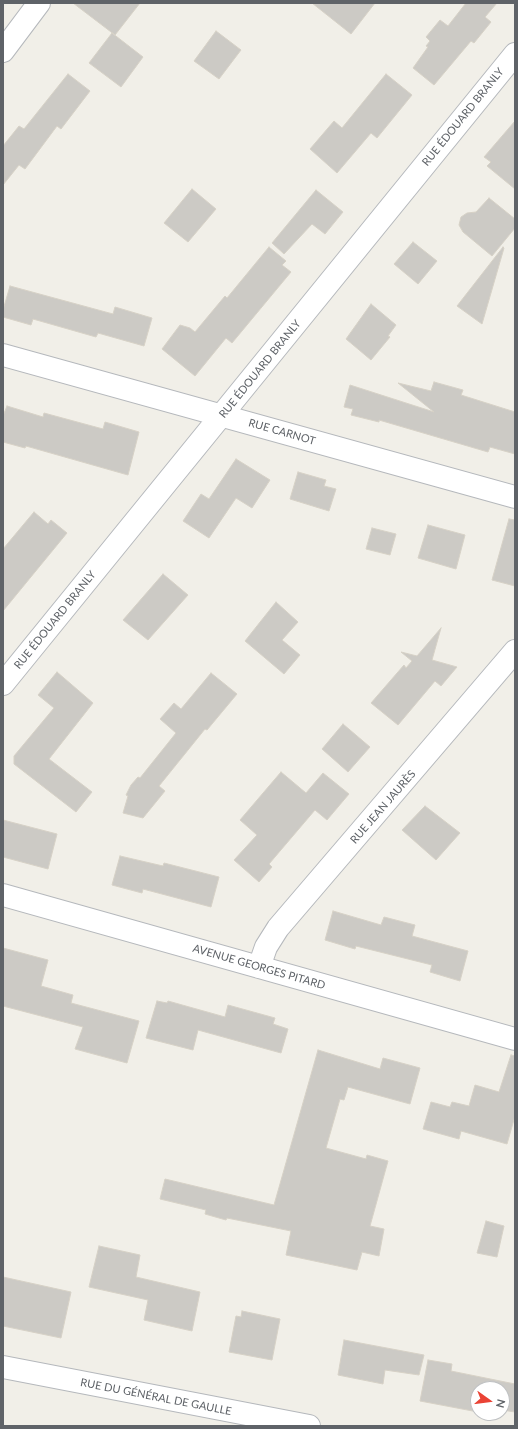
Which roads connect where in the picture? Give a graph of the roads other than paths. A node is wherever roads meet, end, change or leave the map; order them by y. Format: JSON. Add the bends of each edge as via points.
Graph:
{"nodes":[{"id":1,"x":39,"y":3,"type":"edge"},
{"id":2,"x":3,"y":50,"type":"edge"},
{"id":3,"x":515,"y":54,"type":"edge"},
{"id":4,"x":3,"y":355,"type":"edge"},
{"id":5,"x":222,"y":416,"type":"junction"},
{"id":6,"x":515,"y":497,"type":"edge"},
{"id":7,"x":515,"y":651,"type":"edge"},
{"id":8,"x":3,"y":684,"type":"edge"},
{"id":9,"x":3,"y":895,"type":"edge"},
{"id":10,"x":259,"y":967,"type":"junction"},
{"id":11,"x":515,"y":1039,"type":"edge"},
{"id":12,"x":3,"y":1367,"type":"edge"},
{"id":13,"x":309,"y":1426,"type":"edge"}],
"edges":[{"from":1,"to":2,"type":"street"},
{"from":3,"to":5,"type":"street","name":"RUE ÉDOUARD BRANLY"},
{"from":4,"to":5,"type":"street","name":"RUE CARNOT"},
{"from":5,"to":6,"type":"street","name":"RUE CARNOT"},
{"from":5,"to":8,"type":"street","name":"RUE ÉDOUARD BRANLY"},
{"from":7,"to":10,"type":"street","name":"RUE JEAN JAURÈS","via":[[278,928],[266,947]]},
{"from":9,"to":10,"type":"street","name":"AVENUE GEORGES PITARD"},
{"from":10,"to":11,"type":"street","name":"AVENUE GEORGES PITARD"},
{"from":12,"to":13,"type":"street","name":"RUE DU GÉNÉRAL DE GAULLE"}]}
